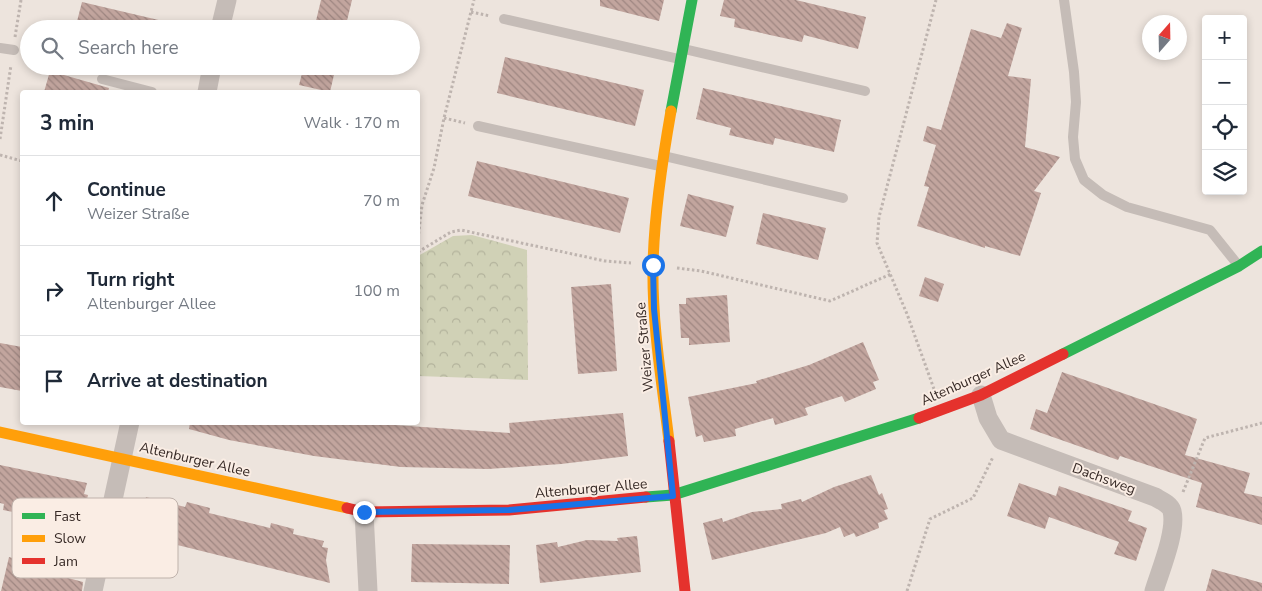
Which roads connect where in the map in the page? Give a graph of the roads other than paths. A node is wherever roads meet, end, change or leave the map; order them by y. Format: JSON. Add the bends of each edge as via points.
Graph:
{"nodes":[{"id":1,"x":227,"y":0,"type":"edge"},
{"id":2,"x":692,"y":0,"type":"edge"},
{"id":3,"x":1064,"y":0,"type":"edge"},
{"id":4,"x":504,"y":19,"type":"dead end"},
{"id":5,"x":222,"y":20,"type":"edge"},
{"id":6,"x":0,"y":48,"type":"edge"},
{"id":7,"x":14,"y":50,"type":"road end"},
{"id":8,"x":683,"y":55,"type":"junction"},
{"id":9,"x":210,"y":75,"type":"edge"},
{"id":10,"x":102,"y":79,"type":"dead end"},
{"id":11,"x":144,"y":90,"type":"edge"},
{"id":12,"x":207,"y":90,"type":"edge"},
{"id":13,"x":865,"y":91,"type":"dead end"},
{"id":14,"x":478,"y":126,"type":"road end"},
{"id":15,"x":662,"y":161,"type":"junction"},
{"id":16,"x":843,"y":198,"type":"dead end"},
{"id":17,"x":1262,"y":252,"type":"edge"},
{"id":18,"x":1239,"y":266,"type":"junction"},
{"id":19,"x":981,"y":394,"type":"junction"},
{"id":20,"x":129,"y":425,"type":"edge"},
{"id":21,"x":0,"y":432,"type":"edge"},
{"id":22,"x":122,"y":457,"type":"junction"},
{"id":23,"x":673,"y":496,"type":"junction"},
{"id":24,"x":113,"y":498,"type":"edge"},
{"id":25,"x":364,"y":512,"type":"junction"},
{"id":26,"x":96,"y":578,"type":"edge"},
{"id":27,"x":93,"y":591,"type":"edge"},
{"id":28,"x":368,"y":591,"type":"edge"},
{"id":29,"x":685,"y":591,"type":"edge"},
{"id":30,"x":1154,"y":591,"type":"edge"}],
"edges":[{"from":1,"to":5,"type":"street"},
{"from":2,"to":8,"type":"street","name":"Weizer Straße"},
{"from":3,"to":18,"type":"lane","via":[[1075,79],[1072,137],[1075,160],[1084,180],[1103,195],[1127,207],[1210,230]]},
{"from":4,"to":8,"type":"lane"},
{"from":6,"to":7,"type":"lane"},
{"from":8,"to":13,"type":"lane"},
{"from":8,"to":15,"type":"street","name":"Weizer Straße"},
{"from":9,"to":12,"type":"street"},
{"from":10,"to":11,"type":"lane"},
{"from":14,"to":15,"type":"lane"},
{"from":15,"to":16,"type":"lane"},
{"from":15,"to":23,"type":"street","name":"Weizer Straße","via":[[653,265],[654,309]]},
{"from":17,"to":18,"type":"street","name":"Altenburger Allee"},
{"from":18,"to":19,"type":"street","name":"Altenburger Allee"},
{"from":19,"to":23,"type":"street","name":"Altenburger Allee","via":[[942,411]]},
{"from":19,"to":30,"type":"street","name":"Dachsweg","via":[[988,418],[1001,440],[1154,496],[1172,510],[1173,526]]},
{"from":20,"to":22,"type":"street"},
{"from":21,"to":22,"type":"street","name":"Altenburger Allee"},
{"from":22,"to":24,"type":"street"},
{"from":22,"to":25,"type":"street","name":"Altenburger Allee"},
{"from":23,"to":25,"type":"street","name":"Altenburger Allee","via":[[509,510]]},
{"from":23,"to":29,"type":"street","name":"Weizer Straße"},
{"from":25,"to":28,"type":"street"},
{"from":26,"to":27,"type":"street"}]}
